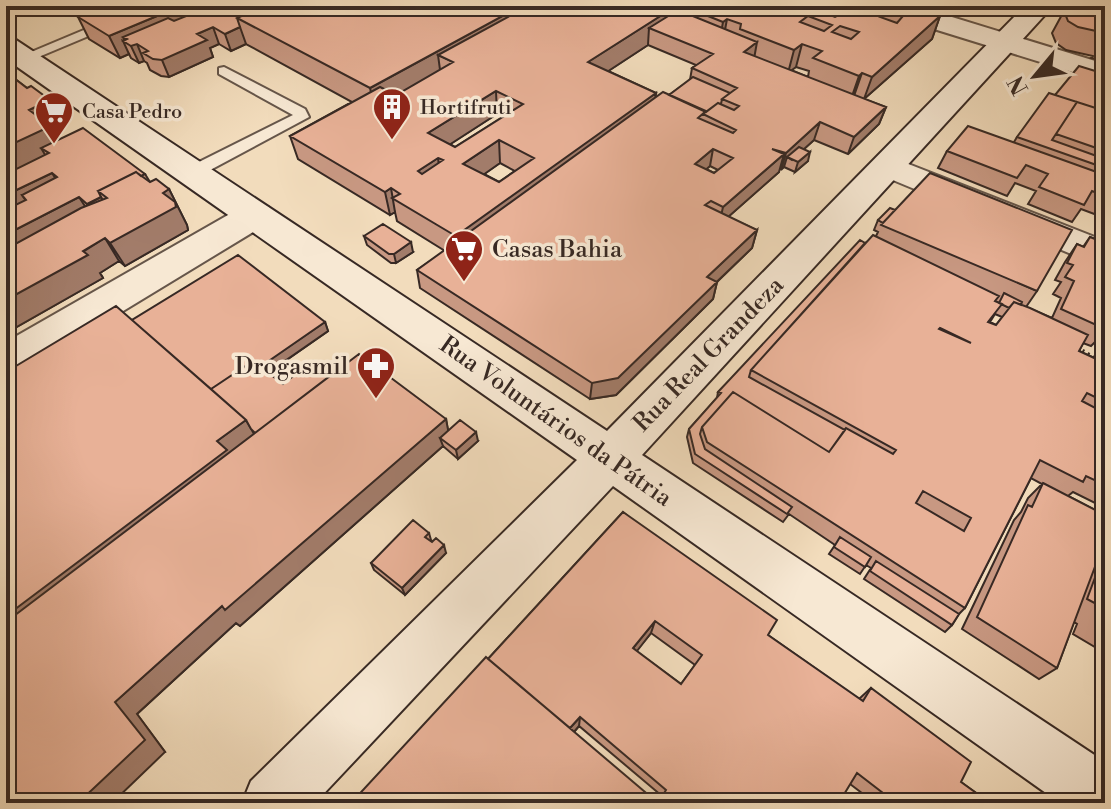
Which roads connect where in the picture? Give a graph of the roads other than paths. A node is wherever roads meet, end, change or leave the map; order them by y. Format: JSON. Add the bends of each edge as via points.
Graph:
{"nodes":[{"id":1,"x":123,"y":6,"type":"edge"},
{"id":2,"x":153,"y":6,"type":"edge"},
{"id":3,"x":888,"y":6,"type":"edge"},
{"id":4,"x":1040,"y":6,"type":"edge"},
{"id":5,"x":113,"y":23,"type":"junction"},
{"id":6,"x":1004,"y":44,"type":"junction"},
{"id":7,"x":15,"y":52,"type":"edge"},
{"id":8,"x":224,"y":71,"type":"dead end"},
{"id":9,"x":1105,"y":73,"type":"edge"},
{"id":10,"x":888,"y":166,"type":"junction"},
{"id":11,"x":193,"y":172,"type":"junction"},
{"id":12,"x":255,"y":215,"type":"junction"},
{"id":13,"x":1105,"y":255,"type":"edge"},
{"id":14,"x":6,"y":362,"type":"edge"},
{"id":15,"x":608,"y":459,"type":"junction"},
{"id":16,"x":1105,"y":798,"type":"edge"},
{"id":17,"x":273,"y":803,"type":"edge"}],
"edges":[{"from":1,"to":5,"type":"lane","via":[[102,14]]},
{"from":2,"to":5,"type":"lane"},
{"from":3,"to":6,"type":"main road"},
{"from":4,"to":6,"type":"main road","name":"Rua Real Grandeza"},
{"from":5,"to":7,"type":"lane"},
{"from":6,"to":9,"type":"main road"},
{"from":6,"to":10,"type":"main road","name":"Rua Real Grandeza"},
{"from":7,"to":11,"type":"main road","name":"Rua Voluntários da Pátria"},
{"from":8,"to":11,"type":"lane","via":[[301,117]]},
{"from":10,"to":13,"type":"main road"},
{"from":10,"to":15,"type":"main road","name":"Rua Real Grandeza"},
{"from":11,"to":12,"type":"main road","name":"Rua Voluntários da Pátria"},
{"from":12,"to":14,"type":"main road"},
{"from":12,"to":15,"type":"main road","name":"Rua Voluntários da Pátria"},
{"from":15,"to":16,"type":"main road","name":"Rua Voluntários da Pátria"},
{"from":15,"to":17,"type":"main road","name":"Rua Real Grandeza"}]}
